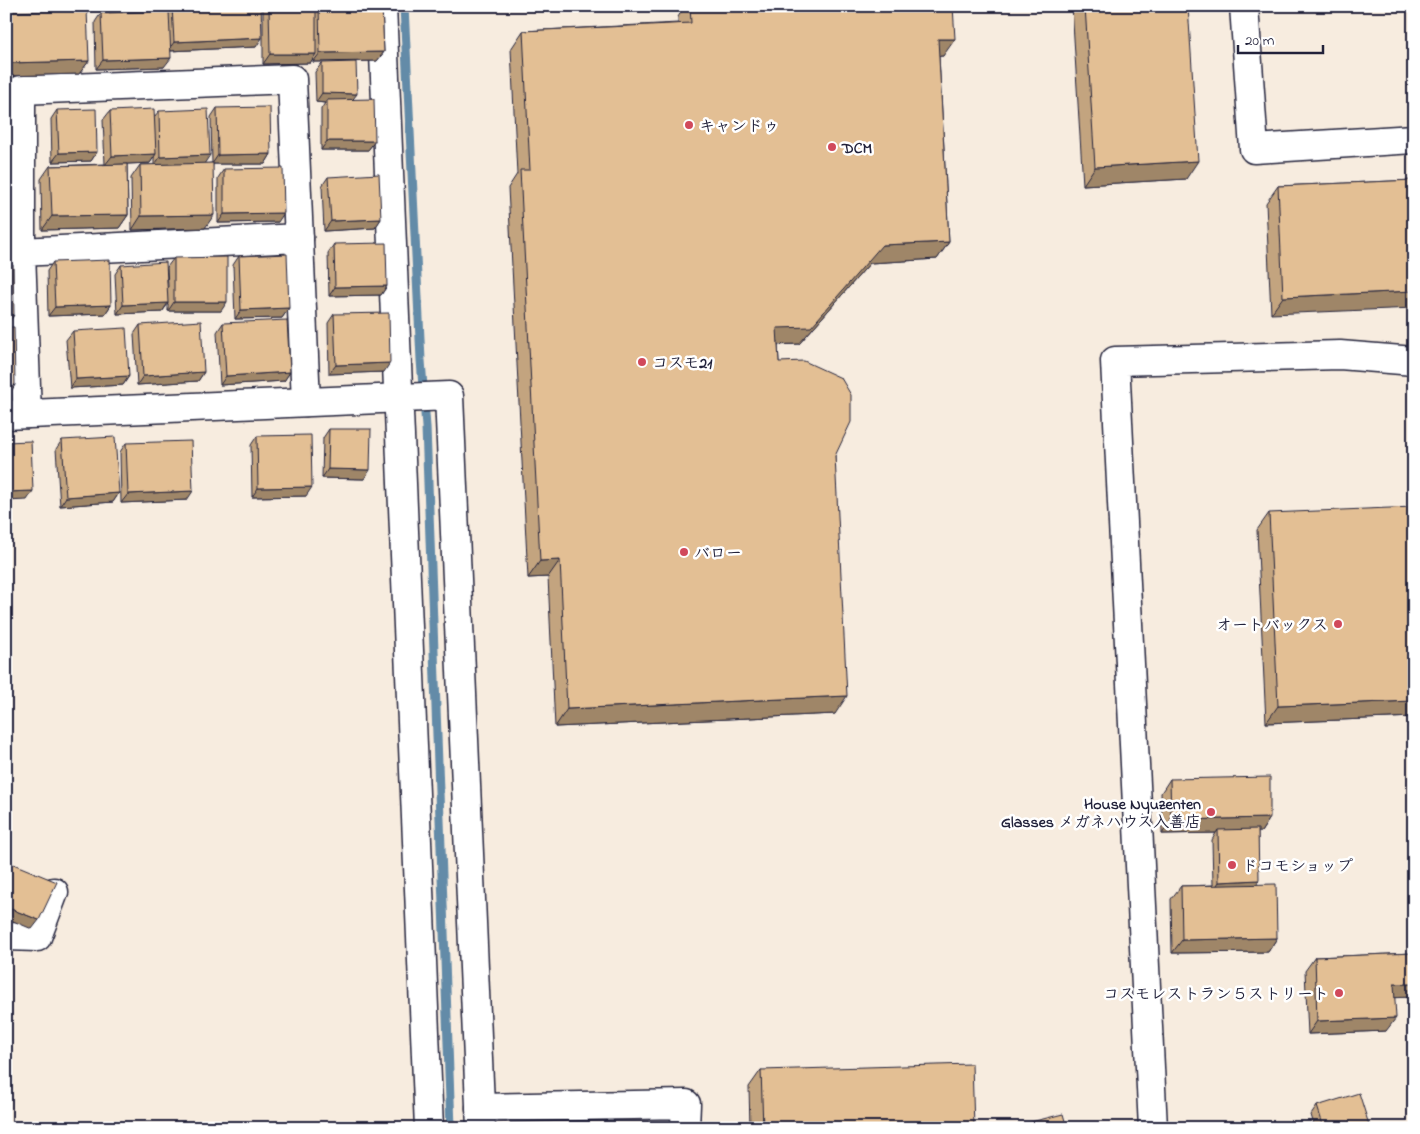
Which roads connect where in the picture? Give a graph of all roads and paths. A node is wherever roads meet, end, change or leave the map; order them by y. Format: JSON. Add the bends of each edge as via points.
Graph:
{"nodes":[{"id":1,"x":382,"y":6,"type":"edge"},
{"id":2,"x":1244,"y":6,"type":"edge"},
{"id":3,"x":1414,"y":139,"type":"edge"},
{"id":4,"x":299,"y":238,"type":"junction"},
{"id":5,"x":21,"y":252,"type":"junction"},
{"id":6,"x":1414,"y":361,"type":"edge"},
{"id":7,"x":397,"y":398,"type":"junction"},
{"id":8,"x":306,"y":402,"type":"junction"},
{"id":9,"x":17,"y":415,"type":"edge"},
{"id":10,"x":54,"y":892,"type":"edge"},
{"id":11,"x":6,"y":936,"type":"edge"},
{"id":12,"x":480,"y":1118,"type":"edge"},
{"id":13,"x":429,"y":1128,"type":"edge"},
{"id":14,"x":685,"y":1128,"type":"edge"},
{"id":15,"x":1154,"y":1128,"type":"edge"}],
"edges":[{"from":1,"to":7,"type":"street"},
{"from":2,"to":3,"type":"street","via":[[1254,150]]},
{"from":4,"to":5,"type":"street"},
{"from":4,"to":5,"type":"street","via":[[292,79],[21,90]]},
{"from":4,"to":8,"type":"street"},
{"from":5,"to":9,"type":"street"},
{"from":6,"to":15,"type":"street","via":[[1340,354],[1115,361]]},
{"from":7,"to":8,"type":"street"},
{"from":7,"to":12,"type":"street","via":[[449,396]]},
{"from":7,"to":13,"type":"street"},
{"from":8,"to":9,"type":"street"},
{"from":10,"to":11,"type":"street","via":[[37,937]]},
{"from":12,"to":14,"type":"street","via":[[686,1104]]}]}
